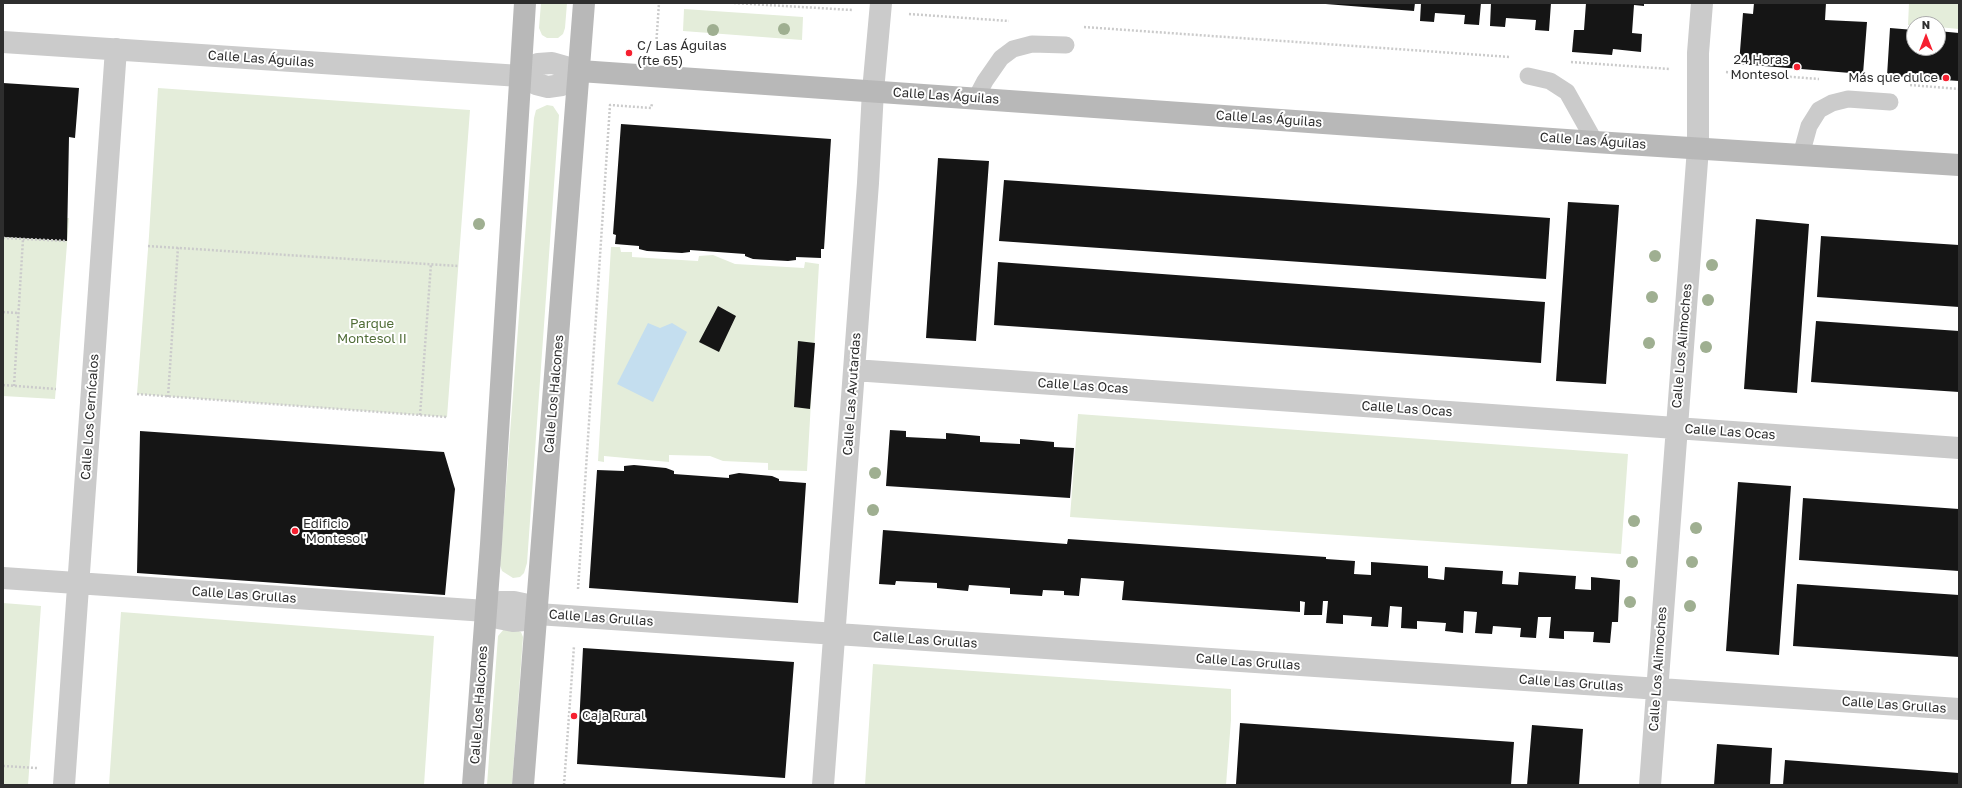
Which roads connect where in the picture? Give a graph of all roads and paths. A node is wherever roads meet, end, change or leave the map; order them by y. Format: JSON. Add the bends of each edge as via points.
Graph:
{"nodes":[{"id":1,"x":525,"y":3,"type":"edge"},
{"id":2,"x":584,"y":3,"type":"edge"},
{"id":3,"x":659,"y":3,"type":"edge"},
{"id":4,"x":734,"y":3,"type":"edge"},
{"id":5,"x":1702,"y":3,"type":"edge"},
{"id":6,"x":881,"y":7,"type":"edge"},
{"id":7,"x":1015,"y":22,"type":"dead end"},
{"id":8,"x":1079,"y":26,"type":"dead end"},
{"id":9,"x":3,"y":42,"type":"edge"},
{"id":10,"x":1066,"y":45,"type":"dead end"},
{"id":11,"x":116,"y":49,"type":"junction"},
{"id":12,"x":1515,"y":58,"type":"dead end"},
{"id":13,"x":1570,"y":62,"type":"dead end"},
{"id":14,"x":580,"y":71,"type":"junction"},
{"id":15,"x":1698,"y":71,"type":"junction"},
{"id":16,"x":520,"y":76,"type":"junction"},
{"id":17,"x":654,"y":76,"type":"junction"},
{"id":18,"x":1528,"y":76,"type":"dead end"},
{"id":19,"x":1825,"y":79,"type":"dead end"},
{"id":20,"x":1904,"y":85,"type":"dead end"},
{"id":21,"x":1959,"y":88,"type":"edge"},
{"id":22,"x":873,"y":90,"type":"junction"},
{"id":23,"x":976,"y":98,"type":"junction"},
{"id":24,"x":1890,"y":102,"type":"dead end"},
{"id":25,"x":1595,"y":142,"type":"junction"},
{"id":26,"x":1698,"y":148,"type":"junction"},
{"id":27,"x":1801,"y":155,"type":"junction"},
{"id":28,"x":1959,"y":165,"type":"edge"},
{"id":29,"x":3,"y":238,"type":"edge"},
{"id":30,"x":23,"y":239,"type":"junction"},
{"id":31,"x":68,"y":241,"type":"dead end"},
{"id":32,"x":148,"y":246,"type":"dead end"},
{"id":33,"x":178,"y":247,"type":"junction"},
{"id":34,"x":430,"y":264,"type":"junction"},
{"id":35,"x":458,"y":266,"type":"dead end"},
{"id":36,"x":3,"y":312,"type":"edge"},
{"id":37,"x":18,"y":313,"type":"junction"},
{"id":38,"x":854,"y":370,"type":"junction"},
{"id":39,"x":3,"y":385,"type":"edge"},
{"id":40,"x":14,"y":386,"type":"junction"},
{"id":41,"x":56,"y":389,"type":"dead end"},
{"id":42,"x":137,"y":394,"type":"dead end"},
{"id":43,"x":168,"y":397,"type":"junction"},
{"id":44,"x":420,"y":415,"type":"junction"},
{"id":45,"x":447,"y":417,"type":"dead end"},
{"id":46,"x":1676,"y":428,"type":"junction"},
{"id":47,"x":1959,"y":448,"type":"edge"},
{"id":48,"x":3,"y":578,"type":"edge"},
{"id":49,"x":79,"y":584,"type":"junction"},
{"id":50,"x":486,"y":611,"type":"junction"},
{"id":51,"x":537,"y":614,"type":"junction"},
{"id":52,"x":576,"y":617,"type":"junction"},
{"id":53,"x":834,"y":634,"type":"junction"},
{"id":54,"x":1657,"y":689,"type":"junction"},
{"id":55,"x":1959,"y":709,"type":"edge"},
{"id":56,"x":64,"y":785,"type":"edge"},
{"id":57,"x":473,"y":785,"type":"edge"},
{"id":58,"x":523,"y":785,"type":"edge"},
{"id":59,"x":564,"y":785,"type":"edge"},
{"id":60,"x":823,"y":785,"type":"edge"},
{"id":61,"x":1650,"y":785,"type":"edge"}],
"edges":[{"from":1,"to":16,"type":"street","name":"Calle Los Halcones"},
{"from":2,"to":14,"type":"street","name":"Calle Los Halcones"},
{"from":3,"to":17,"type":"path"},
{"from":4,"to":6,"type":"path"},
{"from":5,"to":15,"type":"street","name":"Calle Los Alimoches"},
{"from":6,"to":7,"type":"path"},
{"from":6,"to":22,"type":"street","name":"Calle Las Avutardas"},
{"from":8,"to":12,"type":"path"},
{"from":9,"to":11,"type":"street","name":"Calle Las Águilas"},
{"from":10,"to":23,"type":"lane","via":[[1032,44],[1013,50],[1001,58]]},
{"from":11,"to":16,"type":"street","name":"Calle Las Águilas"},
{"from":11,"to":49,"type":"street","name":"Calle Los Cernícalos"},
{"from":13,"to":15,"type":"path"},
{"from":14,"to":16,"type":"street","name":"Calle Las Águilas","via":[[552,63],[538,64],[528,68]]},
{"from":14,"to":17,"type":"street","name":"Calle Las Águilas"},
{"from":14,"to":51,"type":"street","name":"Calle Los Halcones"},
{"from":15,"to":19,"type":"path"},
{"from":15,"to":26,"type":"street","name":"Calle Los Alimoches"},
{"from":16,"to":50,"type":"street","name":"Calle Los Halcones"},
{"from":17,"to":22,"type":"street","name":"Calle Las Águilas"},
{"from":17,"to":52,"type":"path","via":[[651,108],[610,105]]},
{"from":18,"to":25,"type":"lane","via":[[1550,81],[1567,92]]},
{"from":20,"to":21,"type":"path"},
{"from":22,"to":23,"type":"street","name":"Calle Las Águilas"},
{"from":22,"to":38,"type":"street","name":"Calle Las Avutardas"},
{"from":23,"to":25,"type":"street","name":"Calle Las Águilas"},
{"from":24,"to":27,"type":"lane","via":[[1848,99],[1819,110],[1809,126]]},
{"from":25,"to":26,"type":"street","name":"Calle Las Águilas"},
{"from":26,"to":27,"type":"street","name":"Calle Las Águilas"},
{"from":26,"to":46,"type":"street","name":"Calle Los Alimoches"},
{"from":27,"to":28,"type":"street","name":"Calle Las Águilas"},
{"from":29,"to":30,"type":"path"},
{"from":30,"to":31,"type":"path"},
{"from":30,"to":37,"type":"path"},
{"from":32,"to":33,"type":"path"},
{"from":33,"to":34,"type":"path"},
{"from":33,"to":43,"type":"path"},
{"from":34,"to":35,"type":"path"},
{"from":34,"to":44,"type":"path"},
{"from":36,"to":37,"type":"path"},
{"from":37,"to":40,"type":"path"},
{"from":38,"to":46,"type":"street","name":"Calle Las Ocas"},
{"from":38,"to":53,"type":"street","name":"Calle Las Avutardas"},
{"from":39,"to":40,"type":"path"},
{"from":40,"to":41,"type":"path"},
{"from":42,"to":43,"type":"path"},
{"from":43,"to":44,"type":"path"},
{"from":44,"to":45,"type":"path"},
{"from":46,"to":47,"type":"street","name":"Calle Las Ocas"},
{"from":46,"to":54,"type":"street","name":"Calle Los Alimoches"},
{"from":48,"to":49,"type":"street","name":"Calle Las Grullas"},
{"from":49,"to":50,"type":"street","name":"Calle Las Grullas"},
{"from":49,"to":56,"type":"street","name":"Calle Los Cernícalos"},
{"from":50,"to":51,"type":"street","name":"Calle Las Grullas","via":[[500,602],[514,602],[528,605]]},
{"from":50,"to":57,"type":"street","name":"Calle Los Halcones"},
{"from":51,"to":52,"type":"street","name":"Calle Las Grullas"},
{"from":51,"to":58,"type":"street","name":"Calle Los Halcones"},
{"from":52,"to":53,"type":"street","name":"Calle Las Grullas"},
{"from":52,"to":59,"type":"path"},
{"from":53,"to":54,"type":"street","name":"Calle Las Grullas"},
{"from":53,"to":60,"type":"street","name":"Calle Las Avutardas"},
{"from":54,"to":55,"type":"street","name":"Calle Las Grullas"},
{"from":54,"to":61,"type":"street","name":"Calle Los Alimoches"}]}
